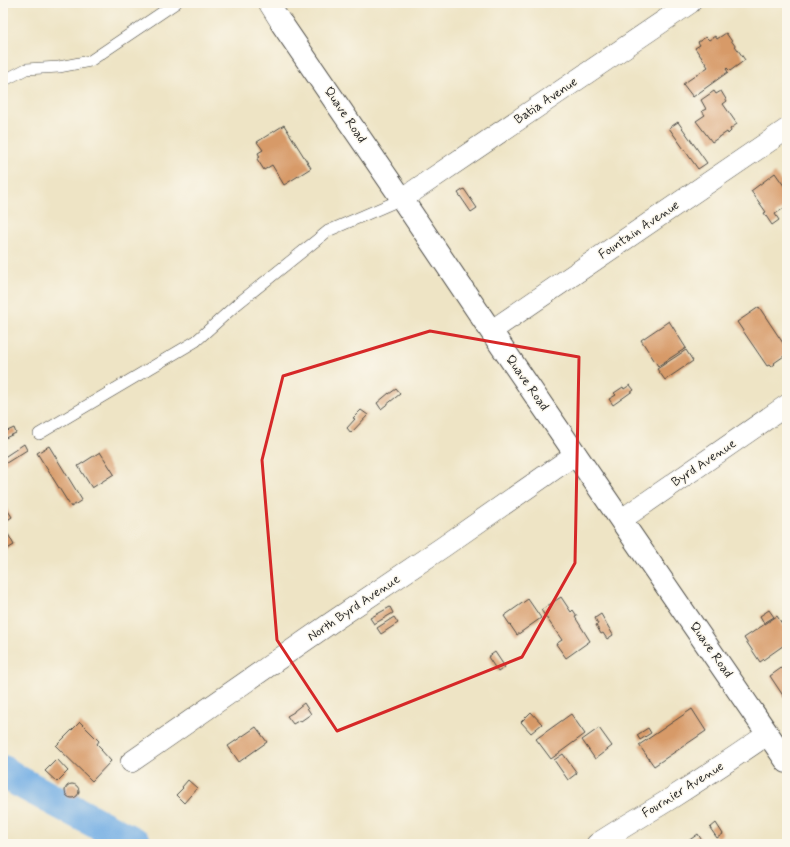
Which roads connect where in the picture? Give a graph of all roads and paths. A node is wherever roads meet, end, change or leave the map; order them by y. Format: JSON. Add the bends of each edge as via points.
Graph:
{"nodes":[{"id":1,"x":176,"y":3,"type":"edge"},
{"id":2,"x":269,"y":3,"type":"edge"},
{"id":3,"x":690,"y":3,"type":"edge"},
{"id":4,"x":282,"y":24,"type":"joint"},
{"id":5,"x":3,"y":81,"type":"edge"},
{"id":6,"x":787,"y":129,"type":"edge"},
{"id":7,"x":402,"y":199,"type":"junction"},
{"id":8,"x":491,"y":331,"type":"junction"},
{"id":9,"x":787,"y":406,"type":"edge"},
{"id":10,"x":39,"y":434,"type":"dead end"},
{"id":11,"x":576,"y":454,"type":"junction"},
{"id":12,"x":621,"y":520,"type":"junction"},
{"id":13,"x":768,"y":734,"type":"junction"},
{"id":14,"x":131,"y":762,"type":"dead end"},
{"id":15,"x":787,"y":762,"type":"edge"},
{"id":16,"x":597,"y":844,"type":"edge"}],
"edges":[{"from":1,"to":5,"type":"lane","via":[[90,61],[59,67],[26,69]]},
{"from":2,"to":4,"type":"street","name":"Quave Road"},
{"from":3,"to":7,"type":"street","name":"Batia Avenue"},
{"from":4,"to":7,"type":"street","name":"Quave Road"},
{"from":6,"to":8,"type":"street","name":"Fountain Avenue"},
{"from":7,"to":8,"type":"street","name":"Quave Road"},
{"from":7,"to":10,"type":"lane","via":[[328,230],[236,304],[196,341]]},
{"from":8,"to":11,"type":"street","name":"Quave Road"},
{"from":9,"to":12,"type":"street","name":"Byrd Avenue"},
{"from":11,"to":12,"type":"street","name":"Quave Road"},
{"from":11,"to":14,"type":"street","name":"North Byrd Avenue"},
{"from":12,"to":13,"type":"street","name":"Quave Road"},
{"from":13,"to":15,"type":"street","name":"Quave Road"},
{"from":13,"to":16,"type":"street","name":"Fournier Avenue"}]}
